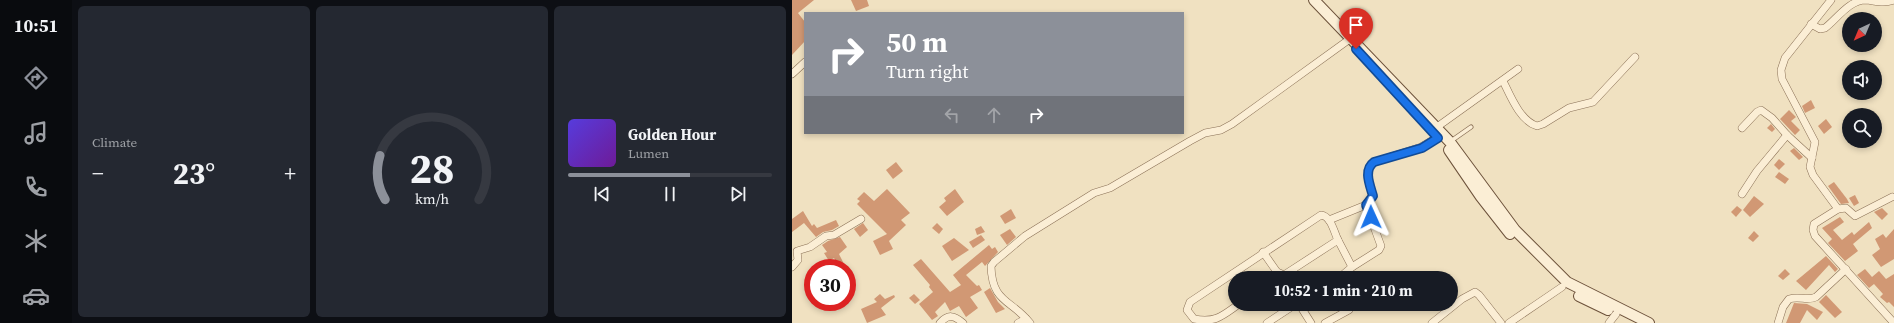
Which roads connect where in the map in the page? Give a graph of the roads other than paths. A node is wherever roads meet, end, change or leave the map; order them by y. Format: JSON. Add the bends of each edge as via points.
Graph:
{"nodes":[{"id":1,"x":1309,"y":0,"type":"edge"},
{"id":2,"x":1831,"y":0,"type":"edge"},
{"id":3,"x":1894,"y":0,"type":"edge"},
{"id":4,"x":1811,"y":24,"type":"junction"},
{"id":5,"x":1347,"y":41,"type":"junction"},
{"id":6,"x":1635,"y":57,"type":"dead end"},
{"id":7,"x":804,"y":63,"type":"edge"},
{"id":8,"x":1518,"y":69,"type":"dead end"},
{"id":9,"x":792,"y":74,"type":"edge"},
{"id":10,"x":1503,"y":81,"type":"junction"},
{"id":11,"x":1471,"y":127,"type":"dead end"},
{"id":12,"x":1742,"y":128,"type":"dead end"},
{"id":13,"x":1439,"y":133,"type":"junction"},
{"id":14,"x":1786,"y":135,"type":"junction"},
{"id":15,"x":1450,"y":142,"type":"junction"},
{"id":16,"x":1812,"y":158,"type":"junction"},
{"id":17,"x":1742,"y":194,"type":"dead end"},
{"id":18,"x":1892,"y":197,"type":"dead end"},
{"id":19,"x":1366,"y":205,"type":"junction"},
{"id":20,"x":1838,"y":209,"type":"junction"},
{"id":21,"x":861,"y":219,"type":"dead end"},
{"id":22,"x":1329,"y":220,"type":"junction"},
{"id":23,"x":1338,"y":240,"type":"junction"},
{"id":24,"x":795,"y":251,"type":"edge"},
{"id":25,"x":1263,"y":252,"type":"junction"},
{"id":26,"x":792,"y":267,"type":"edge"},
{"id":27,"x":1352,"y":267,"type":"junction"},
{"id":28,"x":1846,"y":269,"type":"junction"},
{"id":29,"x":1235,"y":271,"type":"edge"},
{"id":30,"x":1276,"y":271,"type":"edge"},
{"id":31,"x":1291,"y":271,"type":"edge"},
{"id":32,"x":1347,"y":271,"type":"edge"},
{"id":33,"x":1228,"y":276,"type":"edge"},
{"id":34,"x":1562,"y":287,"type":"junction"},
{"id":35,"x":1595,"y":300,"type":"junction"},
{"id":36,"x":1229,"y":311,"type":"edge"},
{"id":37,"x":1285,"y":311,"type":"edge"},
{"id":38,"x":1303,"y":311,"type":"edge"},
{"id":39,"x":1347,"y":311,"type":"edge"},
{"id":40,"x":1616,"y":314,"type":"junction"},
{"id":41,"x":1028,"y":321,"type":"edge"},
{"id":42,"x":940,"y":323,"type":"edge"},
{"id":43,"x":962,"y":323,"type":"edge"},
{"id":44,"x":1018,"y":323,"type":"edge"},
{"id":45,"x":1267,"y":323,"type":"edge"},
{"id":46,"x":1311,"y":323,"type":"edge"},
{"id":47,"x":1325,"y":323,"type":"edge"},
{"id":48,"x":1432,"y":323,"type":"edge"},
{"id":49,"x":1501,"y":323,"type":"edge"},
{"id":50,"x":1509,"y":323,"type":"edge"},
{"id":51,"x":1609,"y":323,"type":"edge"},
{"id":52,"x":1635,"y":323,"type":"edge"},
{"id":53,"x":1649,"y":323,"type":"edge"},
{"id":54,"x":1778,"y":323,"type":"edge"},
{"id":55,"x":1894,"y":323,"type":"edge"}],
"edges":[{"from":1,"to":5,"type":"street"},
{"from":1,"to":13,"type":"street"},
{"from":2,"to":4,"type":"street"},
{"from":3,"to":4,"type":"street","via":[[1878,3],[1857,1],[1825,28],[1820,29]]},
{"from":4,"to":16,"type":"street","via":[[1785,58],[1781,70],[1782,79],[1815,142]]},
{"from":5,"to":13,"type":"street"},
{"from":5,"to":41,"type":"street","via":[[1232,124],[1190,140],[1110,188],[1094,193],[1025,236],[994,262],[991,272],[995,289]]},
{"from":6,"to":10,"type":"street","via":[[1593,102],[1569,108],[1537,126],[1527,121]]},
{"from":7,"to":9,"type":"street"},
{"from":8,"to":10,"type":"street"},
{"from":10,"to":13,"type":"street"},
{"from":11,"to":15,"type":"lane"},
{"from":12,"to":14,"type":"street","via":[[1761,110],[1772,118]]},
{"from":13,"to":15,"type":"street"},
{"from":13,"to":19,"type":"street","via":[[1422,148],[1371,164],[1368,175],[1373,196]]},
{"from":13,"to":34,"type":"street","via":[[1499,221]]},
{"from":14,"to":16,"type":"street"},
{"from":14,"to":17,"type":"street"},
{"from":15,"to":35,"type":"street","via":[[1515,230],[1567,282]]},
{"from":16,"to":20,"type":"street","via":[[1810,167],[1813,175]]},
{"from":18,"to":20,"type":"street","via":[[1855,216],[1846,208]]},
{"from":19,"to":22,"type":"street"},
{"from":19,"to":27,"type":"street","via":[[1381,246],[1379,250]]},
{"from":20,"to":28,"type":"street","via":[[1814,224],[1813,230],[1815,236]]},
{"from":21,"to":24,"type":"street","via":[[810,247]]},
{"from":22,"to":23,"type":"street"},
{"from":22,"to":25,"type":"street","via":[[1321,215]]},
{"from":23,"to":27,"type":"street"},
{"from":23,"to":31,"type":"street"},
{"from":24,"to":26,"type":"street","via":[[798,260]]},
{"from":25,"to":29,"type":"street"},
{"from":25,"to":30,"type":"street"},
{"from":27,"to":32,"type":"street"},
{"from":28,"to":54,"type":"street","via":[[1816,297],[1789,299],[1783,307]]},
{"from":28,"to":55,"type":"street"},
{"from":33,"to":36,"type":"street","via":[[1190,302],[1187,310],[1194,319],[1209,322]]},
{"from":34,"to":35,"type":"street"},
{"from":34,"to":50,"type":"street"},
{"from":35,"to":40,"type":"street"},
{"from":35,"to":53,"type":"street"},
{"from":37,"to":45,"type":"street"},
{"from":38,"to":46,"type":"street"},
{"from":39,"to":47,"type":"street"},
{"from":40,"to":51,"type":"street"},
{"from":40,"to":52,"type":"street"},
{"from":41,"to":44,"type":"street"},
{"from":42,"to":43,"type":"street","via":[[949,316]]},
{"from":48,"to":49,"type":"street","via":[[1475,292]]}]}
